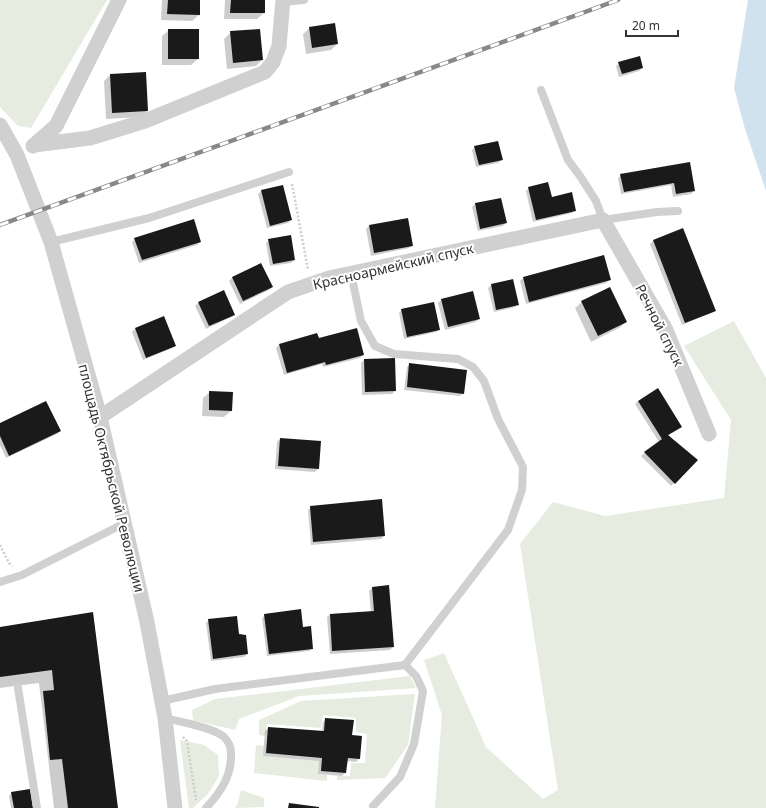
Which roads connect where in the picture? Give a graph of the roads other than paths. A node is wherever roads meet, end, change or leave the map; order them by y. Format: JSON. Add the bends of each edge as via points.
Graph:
{"nodes":[{"id":1,"x":119,"y":0,"type":"edge"},
{"id":2,"x":304,"y":0,"type":"edge"},
{"id":3,"x":283,"y":1,"type":"edge"},
{"id":4,"x":541,"y":90,"type":"dead end"},
{"id":5,"x":0,"y":125,"type":"edge"},
{"id":6,"x":34,"y":145,"type":"junction"},
{"id":7,"x":17,"y":155,"type":"junction"},
{"id":8,"x":289,"y":172,"type":"road end"},
{"id":9,"x":678,"y":211,"type":"dead end"},
{"id":10,"x":603,"y":220,"type":"junction"},
{"id":11,"x":51,"y":242,"type":"junction"},
{"id":12,"x":350,"y":273,"type":"junction"},
{"id":13,"x":100,"y":417,"type":"junction"},
{"id":14,"x":709,"y":434,"type":"dead end"},
{"id":15,"x":125,"y":523,"type":"junction"},
{"id":16,"x":0,"y":582,"type":"edge"},
{"id":17,"x":405,"y":665,"type":"junction"},
{"id":18,"x":18,"y":688,"type":"dead end"},
{"id":19,"x":162,"y":701,"type":"junction"},
{"id":20,"x":165,"y":718,"type":"junction"},
{"id":21,"x":373,"y":806,"type":"dead end"},
{"id":22,"x":37,"y":808,"type":"edge"},
{"id":23,"x":175,"y":808,"type":"edge"},
{"id":24,"x":206,"y":808,"type":"edge"}],
"edges":[{"from":1,"to":6,"type":"street","via":[[56,126]]},
{"from":2,"to":3,"type":"lane"},
{"from":3,"to":6,"type":"street","via":[[279,46],[273,62],[264,72],[145,122],[90,138]]},
{"from":4,"to":10,"type":"lane","via":[[568,160],[596,201]]},
{"from":5,"to":7,"type":"street","name":"площадь Октябрьской Революции"},
{"from":6,"to":7,"type":"street"},
{"from":7,"to":11,"type":"street","name":"площадь Октябрьской Революции"},
{"from":8,"to":11,"type":"lane","via":[[149,218]]},
{"from":9,"to":10,"type":"lane"},
{"from":10,"to":12,"type":"street","name":"Красноармейский спуск"},
{"from":10,"to":14,"type":"street","name":"Речной спуск","via":[[666,330]]},
{"from":11,"to":13,"type":"street","name":"площадь Октябрьской Революции"},
{"from":12,"to":13,"type":"street","name":"Красноармейский спуск","via":[[288,292]]},
{"from":12,"to":17,"type":"lane","via":[[362,321],[375,346],[394,354],[458,359],[473,367],[484,381],[498,419],[523,467],[522,490],[508,530]]},
{"from":13,"to":15,"type":"street","name":"площадь Октябрьской Революции"},
{"from":15,"to":16,"type":"lane","via":[[22,576]]},
{"from":15,"to":19,"type":"street","name":"площадь Октябрьской Революции"},
{"from":17,"to":19,"type":"lane","via":[[215,689]]},
{"from":17,"to":21,"type":"lane","via":[[416,676],[423,691],[414,744],[400,777]]},
{"from":18,"to":22,"type":"lane"},
{"from":19,"to":20,"type":"street","name":"площадь Октябрьской Революции"},
{"from":20,"to":23,"type":"street","name":"площадь Октябрьской Революции"},
{"from":20,"to":24,"type":"lane","via":[[214,732],[225,738],[231,747],[228,778],[216,798]]}]}
